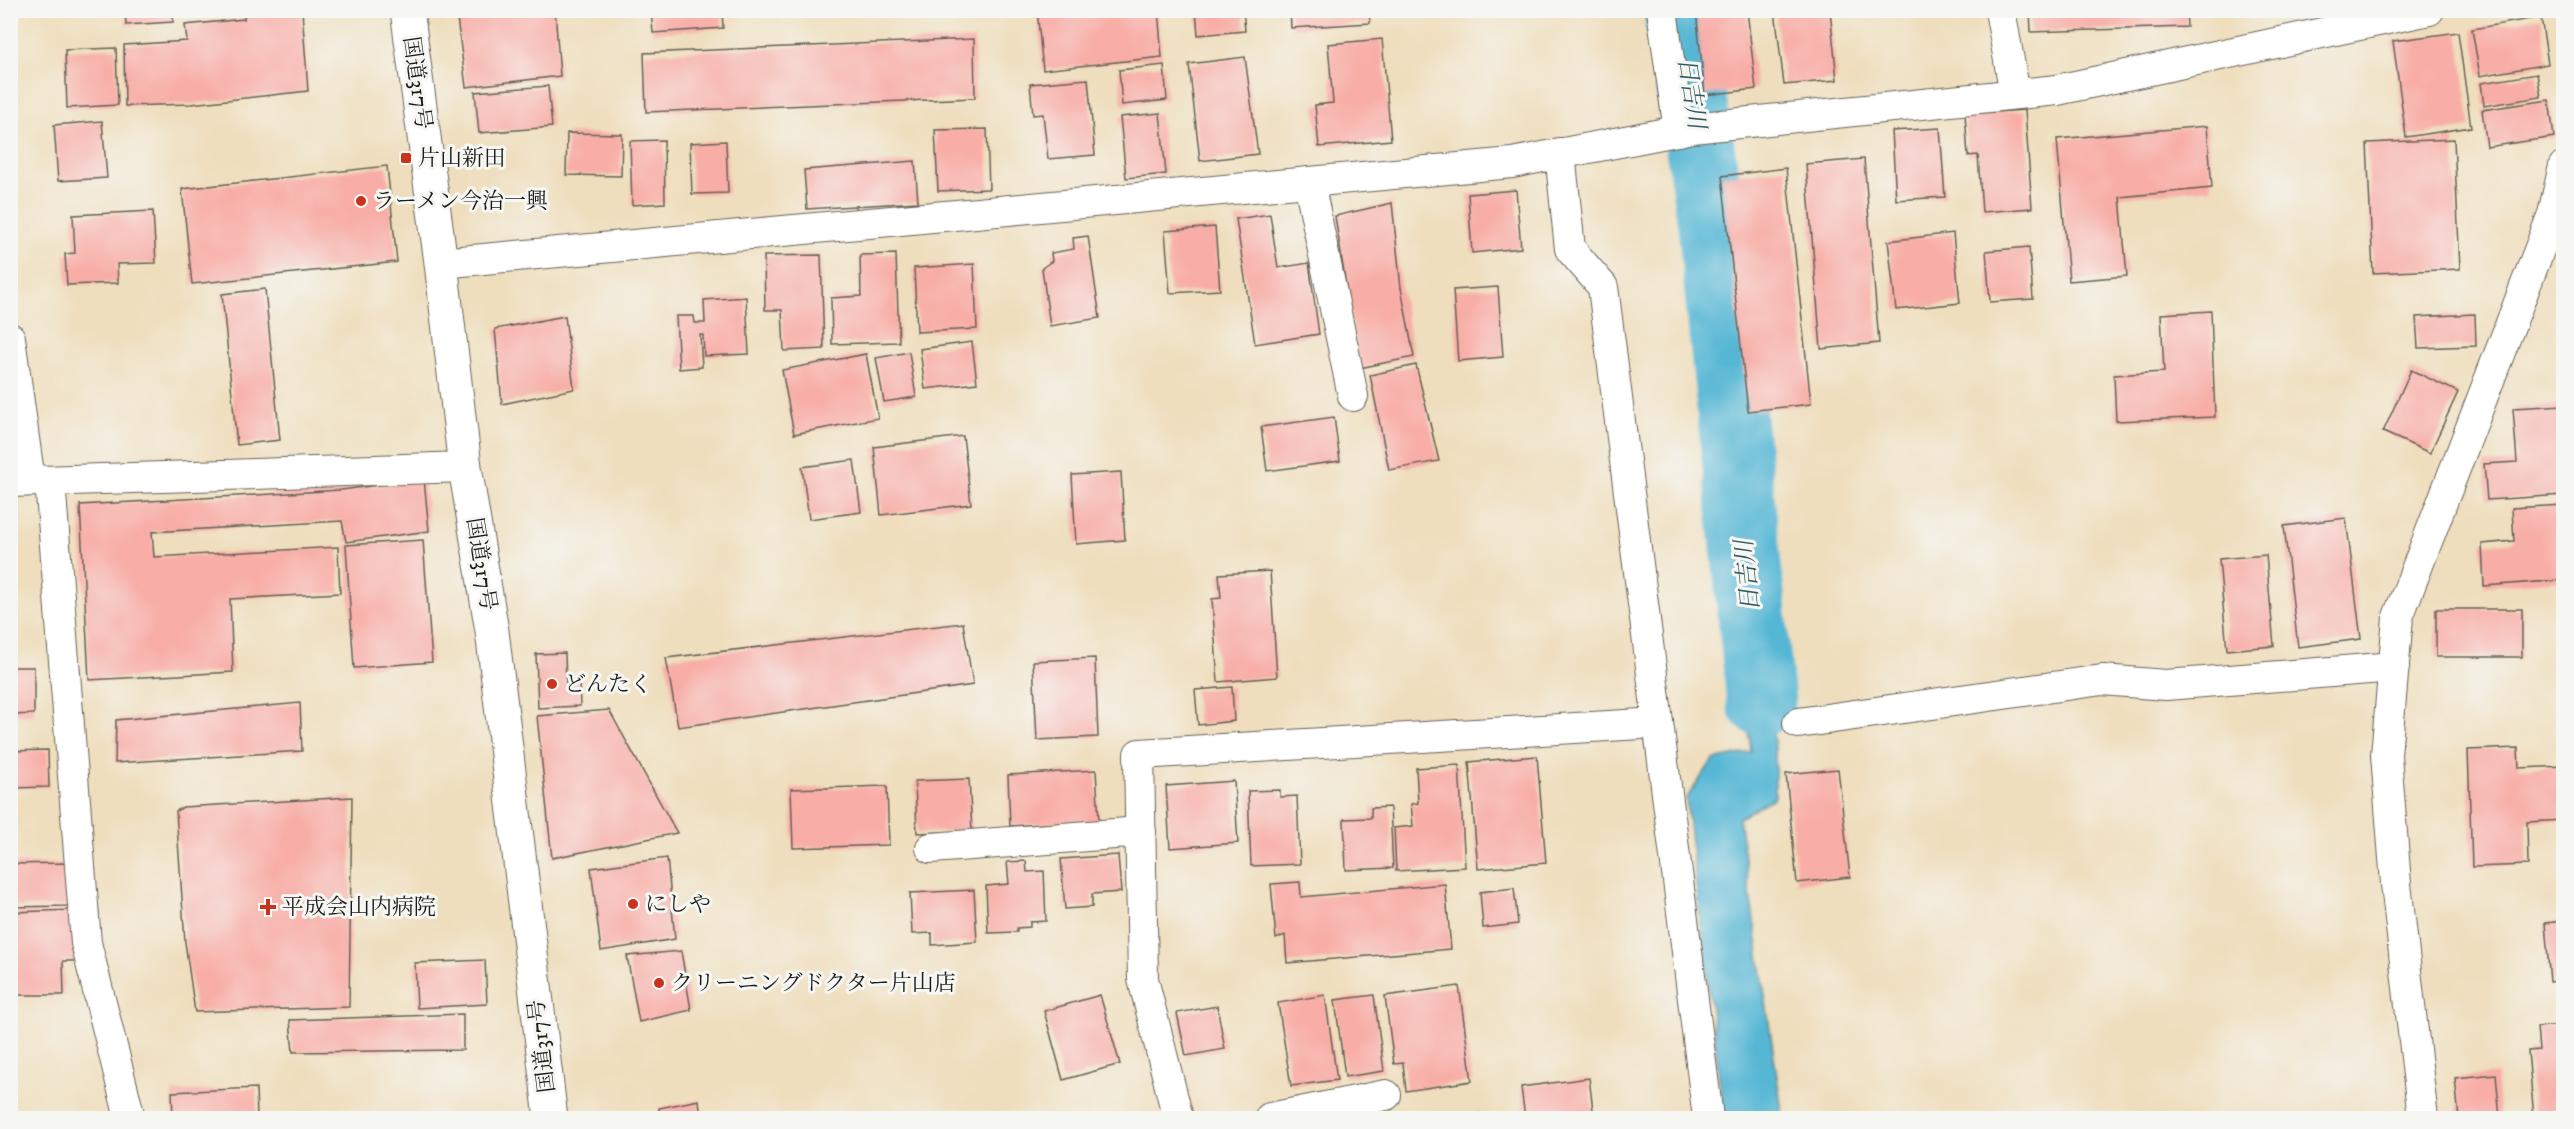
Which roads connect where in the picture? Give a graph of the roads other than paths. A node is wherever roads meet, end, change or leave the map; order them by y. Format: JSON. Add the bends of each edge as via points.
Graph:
{"nodes":[{"id":1,"x":407,"y":10,"type":"edge"},
{"id":2,"x":1662,"y":10,"type":"edge"},
{"id":3,"x":2000,"y":10,"type":"edge"},
{"id":4,"x":2429,"y":10,"type":"edge"},
{"id":5,"x":2015,"y":94,"type":"junction"},
{"id":6,"x":1696,"y":128,"type":"junction"},
{"id":7,"x":1560,"y":153,"type":"junction"},
{"id":8,"x":2564,"y":166,"type":"edge"},
{"id":9,"x":1309,"y":182,"type":"junction"},
{"id":10,"x":441,"y":263,"type":"junction"},
{"id":11,"x":10,"y":338,"type":"edge"},
{"id":12,"x":1353,"y":396,"type":"dead end"},
{"id":13,"x":465,"y":467,"type":"junction"},
{"id":14,"x":30,"y":481,"type":"edge"},
{"id":15,"x":2394,"y":667,"type":"junction"},
{"id":16,"x":1658,"y":723,"type":"junction"},
{"id":17,"x":1798,"y":723,"type":"dead end"},
{"id":18,"x":1141,"y":832,"type":"junction"},
{"id":19,"x":931,"y":849,"type":"dead end"},
{"id":20,"x":1386,"y":1095,"type":"dead end"},
{"id":21,"x":130,"y":1119,"type":"edge"},
{"id":22,"x":551,"y":1119,"type":"edge"},
{"id":23,"x":1178,"y":1119,"type":"edge"},
{"id":24,"x":1270,"y":1119,"type":"edge"},
{"id":25,"x":1708,"y":1119,"type":"edge"},
{"id":26,"x":2423,"y":1119,"type":"edge"}],
"edges":[{"from":1,"to":10,"type":"highway","name":"国道317号"},
{"from":2,"to":6,"type":"street"},
{"from":3,"to":5,"type":"street"},
{"from":4,"to":5,"type":"street","via":[[2057,90]]},
{"from":5,"to":6,"type":"street"},
{"from":6,"to":7,"type":"street"},
{"from":7,"to":9,"type":"street","via":[[1512,163]]},
{"from":7,"to":16,"type":"street","via":[[1570,249],[1603,287]]},
{"from":8,"to":15,"type":"street","via":[[2553,214],[2398,617]]},
{"from":9,"to":10,"type":"street"},
{"from":9,"to":12,"type":"street"},
{"from":10,"to":13,"type":"highway","name":"国道317号"},
{"from":11,"to":14,"type":"street"},
{"from":13,"to":14,"type":"street"},
{"from":13,"to":22,"type":"highway","name":"国道317号","via":[[492,631]]},
{"from":14,"to":21,"type":"street","via":[[86,943]]},
{"from":15,"to":17,"type":"street","via":[[2166,685],[2102,680]]},
{"from":15,"to":26,"type":"street","via":[[2387,767]]},
{"from":16,"to":18,"type":"street","via":[[1139,754]]},
{"from":16,"to":25,"type":"street"},
{"from":18,"to":19,"type":"street"},
{"from":18,"to":23,"type":"street","via":[[1143,979]]},
{"from":20,"to":24,"type":"street"}]}
